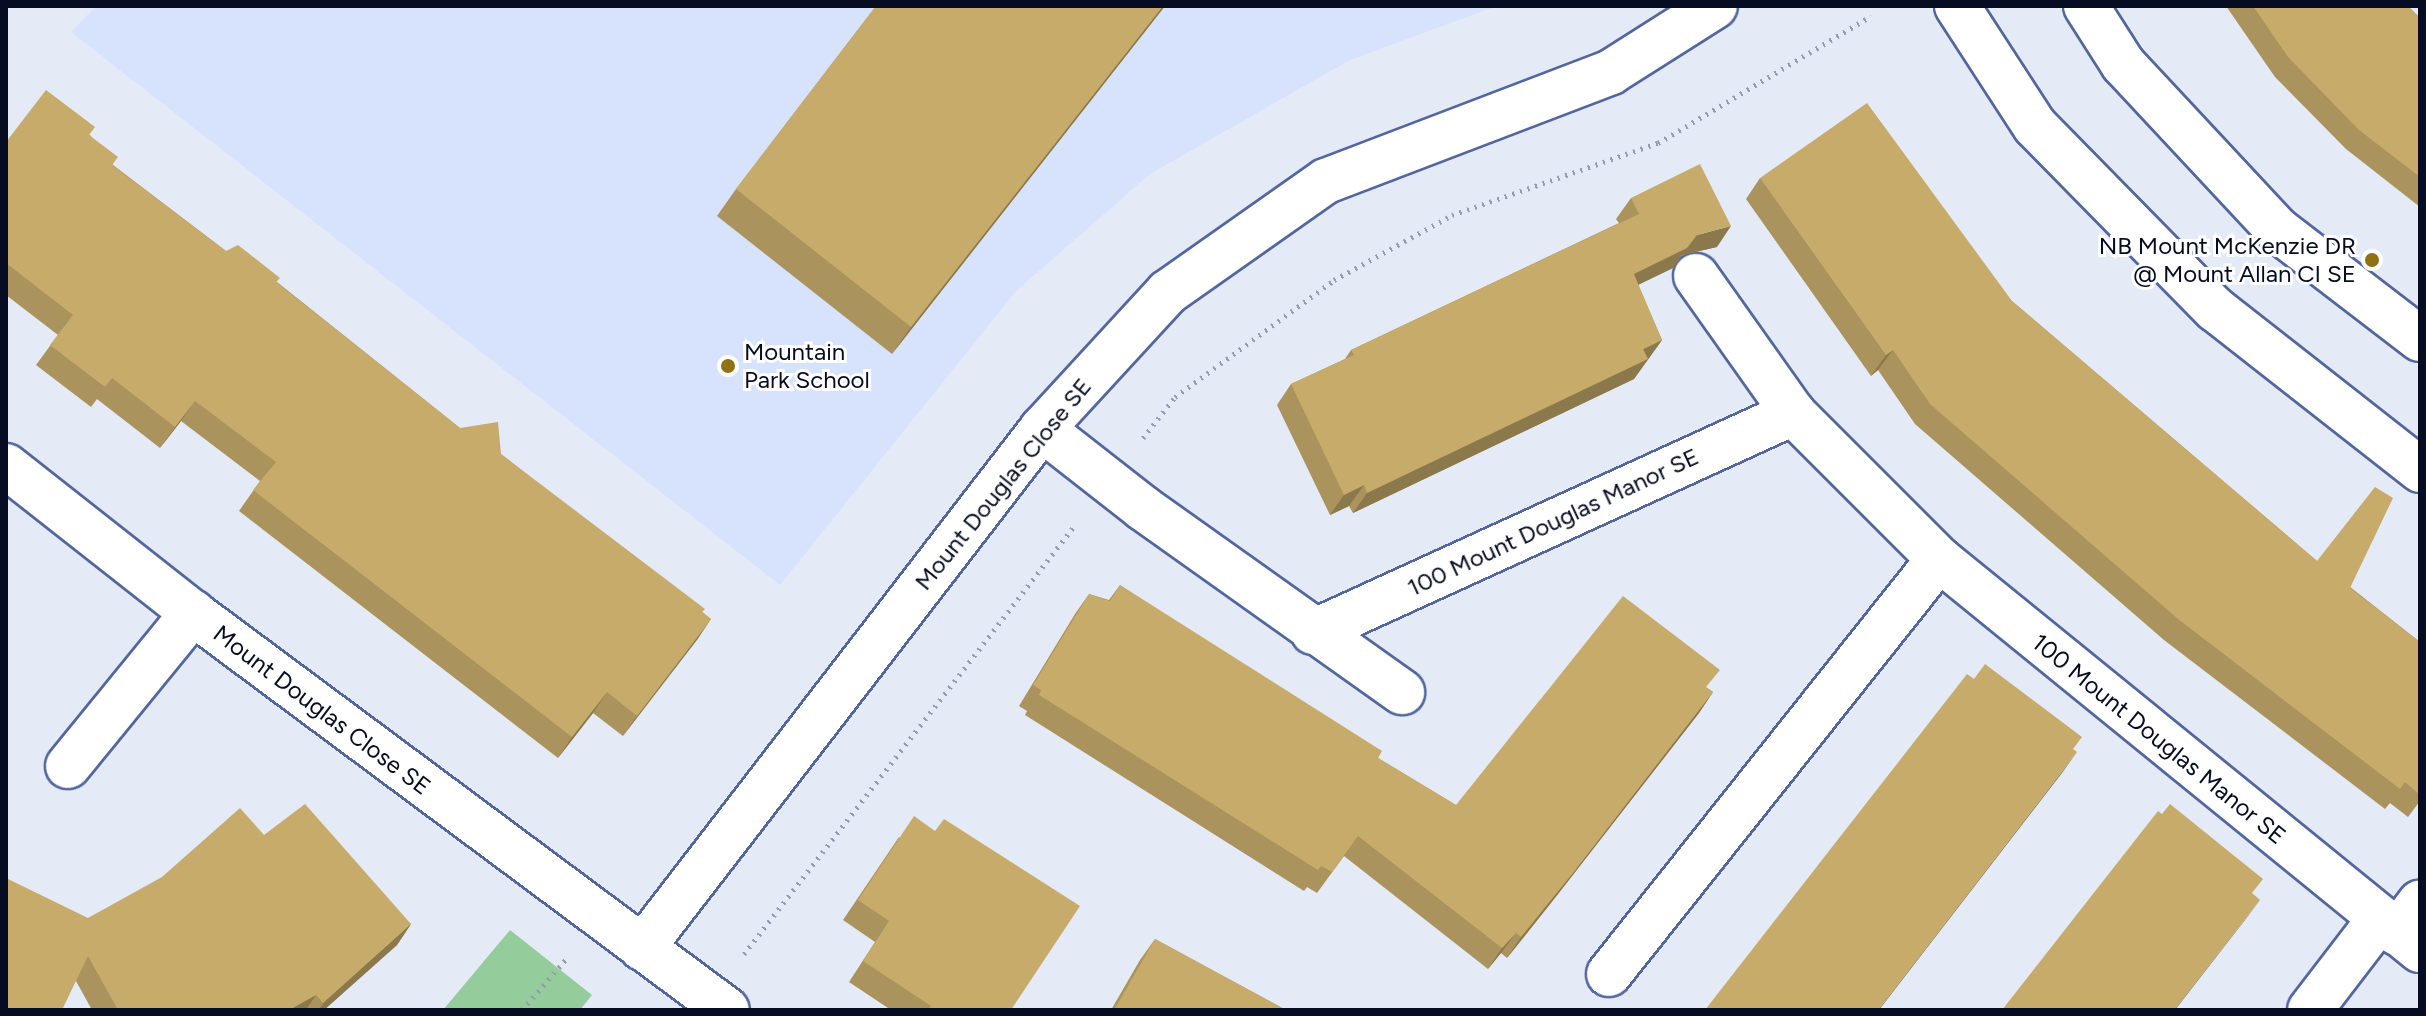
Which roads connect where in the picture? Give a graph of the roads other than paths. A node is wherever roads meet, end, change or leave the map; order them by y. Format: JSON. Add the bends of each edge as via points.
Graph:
{"nodes":[{"id":1,"x":1715,"y":6,"type":"edge"},
{"id":2,"x":1957,"y":6,"type":"edge"},
{"id":3,"x":2086,"y":6,"type":"edge"},
{"id":4,"x":1696,"y":276,"type":"dead end"},
{"id":5,"x":2420,"y":339,"type":"edge"},
{"id":6,"x":1793,"y":413,"type":"junction"},
{"id":7,"x":1042,"y":429,"type":"junction"},
{"id":8,"x":6,"y":466,"type":"edge"},
{"id":9,"x":2420,"y":470,"type":"edge"},
{"id":10,"x":1939,"y":559,"type":"junction"},
{"id":11,"x":193,"y":613,"type":"junction"},
{"id":12,"x":1313,"y":632,"type":"junction"},
{"id":13,"x":1402,"y":692,"type":"dead end"},
{"id":14,"x":68,"y":766,"type":"dead end"},
{"id":15,"x":2404,"y":926,"type":"edge"},
{"id":16,"x":642,"y":948,"type":"junction"},
{"id":17,"x":1609,"y":974,"type":"dead end"},
{"id":18,"x":720,"y":1005,"type":"edge"},
{"id":19,"x":2310,"y":1010,"type":"edge"}],
"edges":[{"from":1,"to":7,"type":"street","name":"Mount Douglas Close SE","via":[[1611,72],[1326,181],[1168,292]]},
{"from":2,"to":9,"type":"street","via":[[2035,126],[2215,309]]},
{"from":3,"to":5,"type":"street","via":[[2123,64],[2278,230]]},
{"from":4,"to":6,"type":"street","name":"100 Mount Douglas Manor SE"},
{"from":6,"to":10,"type":"street","name":"100 Mount Douglas Manor SE"},
{"from":6,"to":12,"type":"street","name":"100 Mount Douglas Manor SE"},
{"from":7,"to":12,"type":"street"},
{"from":7,"to":16,"type":"street","name":"Mount Douglas Close SE"},
{"from":8,"to":11,"type":"street","name":"Mount Douglas Close SE"},
{"from":10,"to":15,"type":"street","name":"100 Mount Douglas Manor SE"},
{"from":10,"to":17,"type":"street"},
{"from":11,"to":14,"type":"street"},
{"from":11,"to":16,"type":"street","name":"Mount Douglas Close SE"},
{"from":12,"to":13,"type":"street"},
{"from":15,"to":19,"type":"street"},
{"from":16,"to":18,"type":"street","name":"Mount Douglas Close SE"}]}
